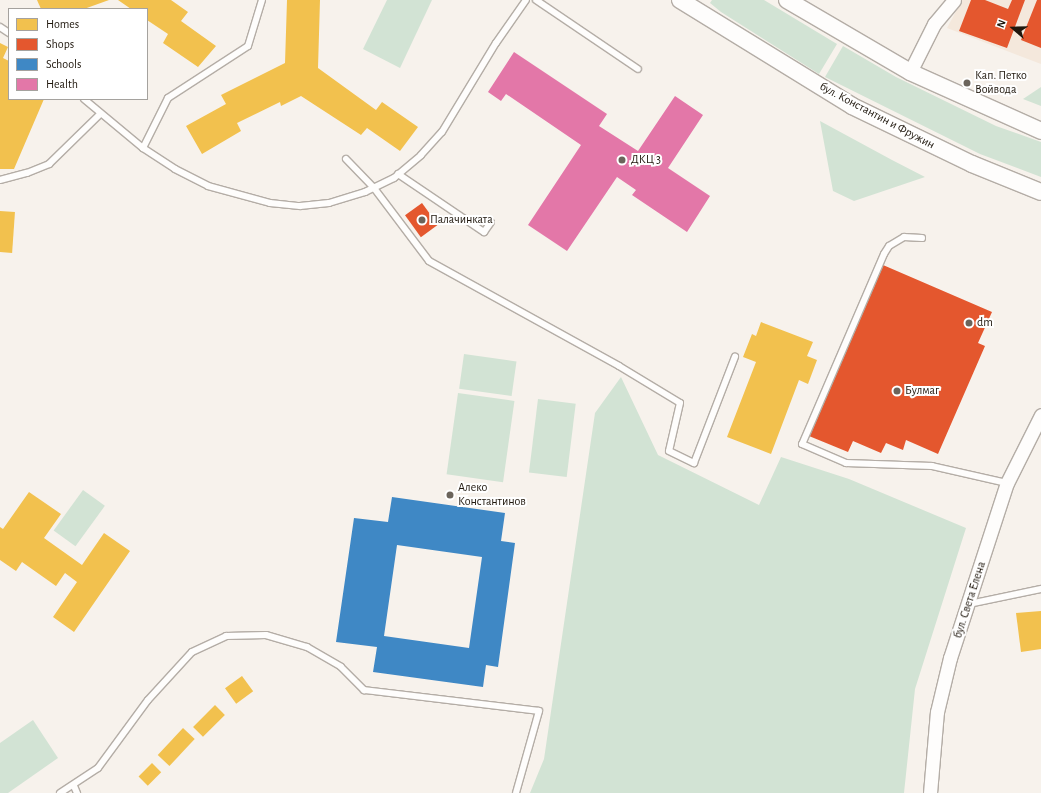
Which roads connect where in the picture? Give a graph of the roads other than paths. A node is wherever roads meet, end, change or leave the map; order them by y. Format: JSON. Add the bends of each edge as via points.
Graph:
{"nodes":[{"id":1,"x":262,"y":0,"type":"edge"},
{"id":2,"x":526,"y":0,"type":"edge"},
{"id":3,"x":536,"y":0,"type":"edge"},
{"id":4,"x":680,"y":0,"type":"edge"},
{"id":5,"x":787,"y":0,"type":"edge"},
{"id":6,"x":954,"y":0,"type":"edge"},
{"id":7,"x":638,"y":69,"type":"dead end"},
{"id":8,"x":910,"y":72,"type":"junction"},
{"id":9,"x":85,"y":100,"type":"edge"},
{"id":10,"x":99,"y":114,"type":"junction"},
{"id":11,"x":1041,"y":132,"type":"edge"},
{"id":12,"x":143,"y":148,"type":"junction"},
{"id":13,"x":346,"y":158,"type":"dead end"},
{"id":14,"x":398,"y":174,"type":"junction"},
{"id":15,"x":0,"y":180,"type":"edge"},
{"id":16,"x":374,"y":188,"type":"junction"},
{"id":17,"x":1041,"y":192,"type":"edge"},
{"id":18,"x":491,"y":222,"type":"dead end"},
{"id":19,"x":922,"y":238,"type":"dead end"},
{"id":20,"x":735,"y":357,"type":"dead end"},
{"id":21,"x":1041,"y":415,"type":"edge"},
{"id":22,"x":1007,"y":483,"type":"junction"},
{"id":23,"x":1041,"y":589,"type":"edge"},
{"id":24,"x":969,"y":604,"type":"junction"},
{"id":25,"x":74,"y":786,"type":"junction"},
{"id":26,"x":60,"y":793,"type":"edge"},
{"id":27,"x":78,"y":793,"type":"edge"},
{"id":28,"x":516,"y":793,"type":"edge"},
{"id":29,"x":930,"y":793,"type":"edge"}],
"edges":[{"from":1,"to":12,"type":"lane","via":[[248,46],[168,98]]},
{"from":2,"to":14,"type":"lane","via":[[496,43],[442,132],[421,156]]},
{"from":3,"to":7,"type":"lane"},
{"from":4,"to":17,"type":"street","name":"бул. Константин и Фружин","via":[[852,106],[972,164]]},
{"from":5,"to":8,"type":"street"},
{"from":6,"to":8,"type":"street","via":[[934,24]]},
{"from":8,"to":11,"type":"street"},
{"from":9,"to":10,"type":"lane"},
{"from":10,"to":12,"type":"lane"},
{"from":10,"to":15,"type":"lane","via":[[49,164]]},
{"from":12,"to":16,"type":"lane","via":[[208,186],[270,203],[300,206],[330,203]]},
{"from":13,"to":16,"type":"lane"},
{"from":14,"to":16,"type":"lane"},
{"from":14,"to":18,"type":"lane","via":[[484,232]]},
{"from":16,"to":20,"type":"lane","via":[[429,261],[619,366],[680,403],[669,451],[694,463]]},
{"from":19,"to":22,"type":"lane","via":[[904,237],[888,246],[802,444],[846,463],[932,466]]},
{"from":21,"to":22,"type":"street","name":"бул. Света Елена"},
{"from":22,"to":24,"type":"street","name":"бул. Света Елена"},
{"from":23,"to":24,"type":"lane"},
{"from":24,"to":29,"type":"street","name":"бул. Света Елена","via":[[950,658],[937,712]]},
{"from":25,"to":26,"type":"lane"},
{"from":25,"to":27,"type":"lane"},
{"from":25,"to":28,"type":"lane","via":[[98,768],[148,700],[192,652],[226,636],[266,635],[307,648],[341,667],[364,690],[539,711]]}]}
